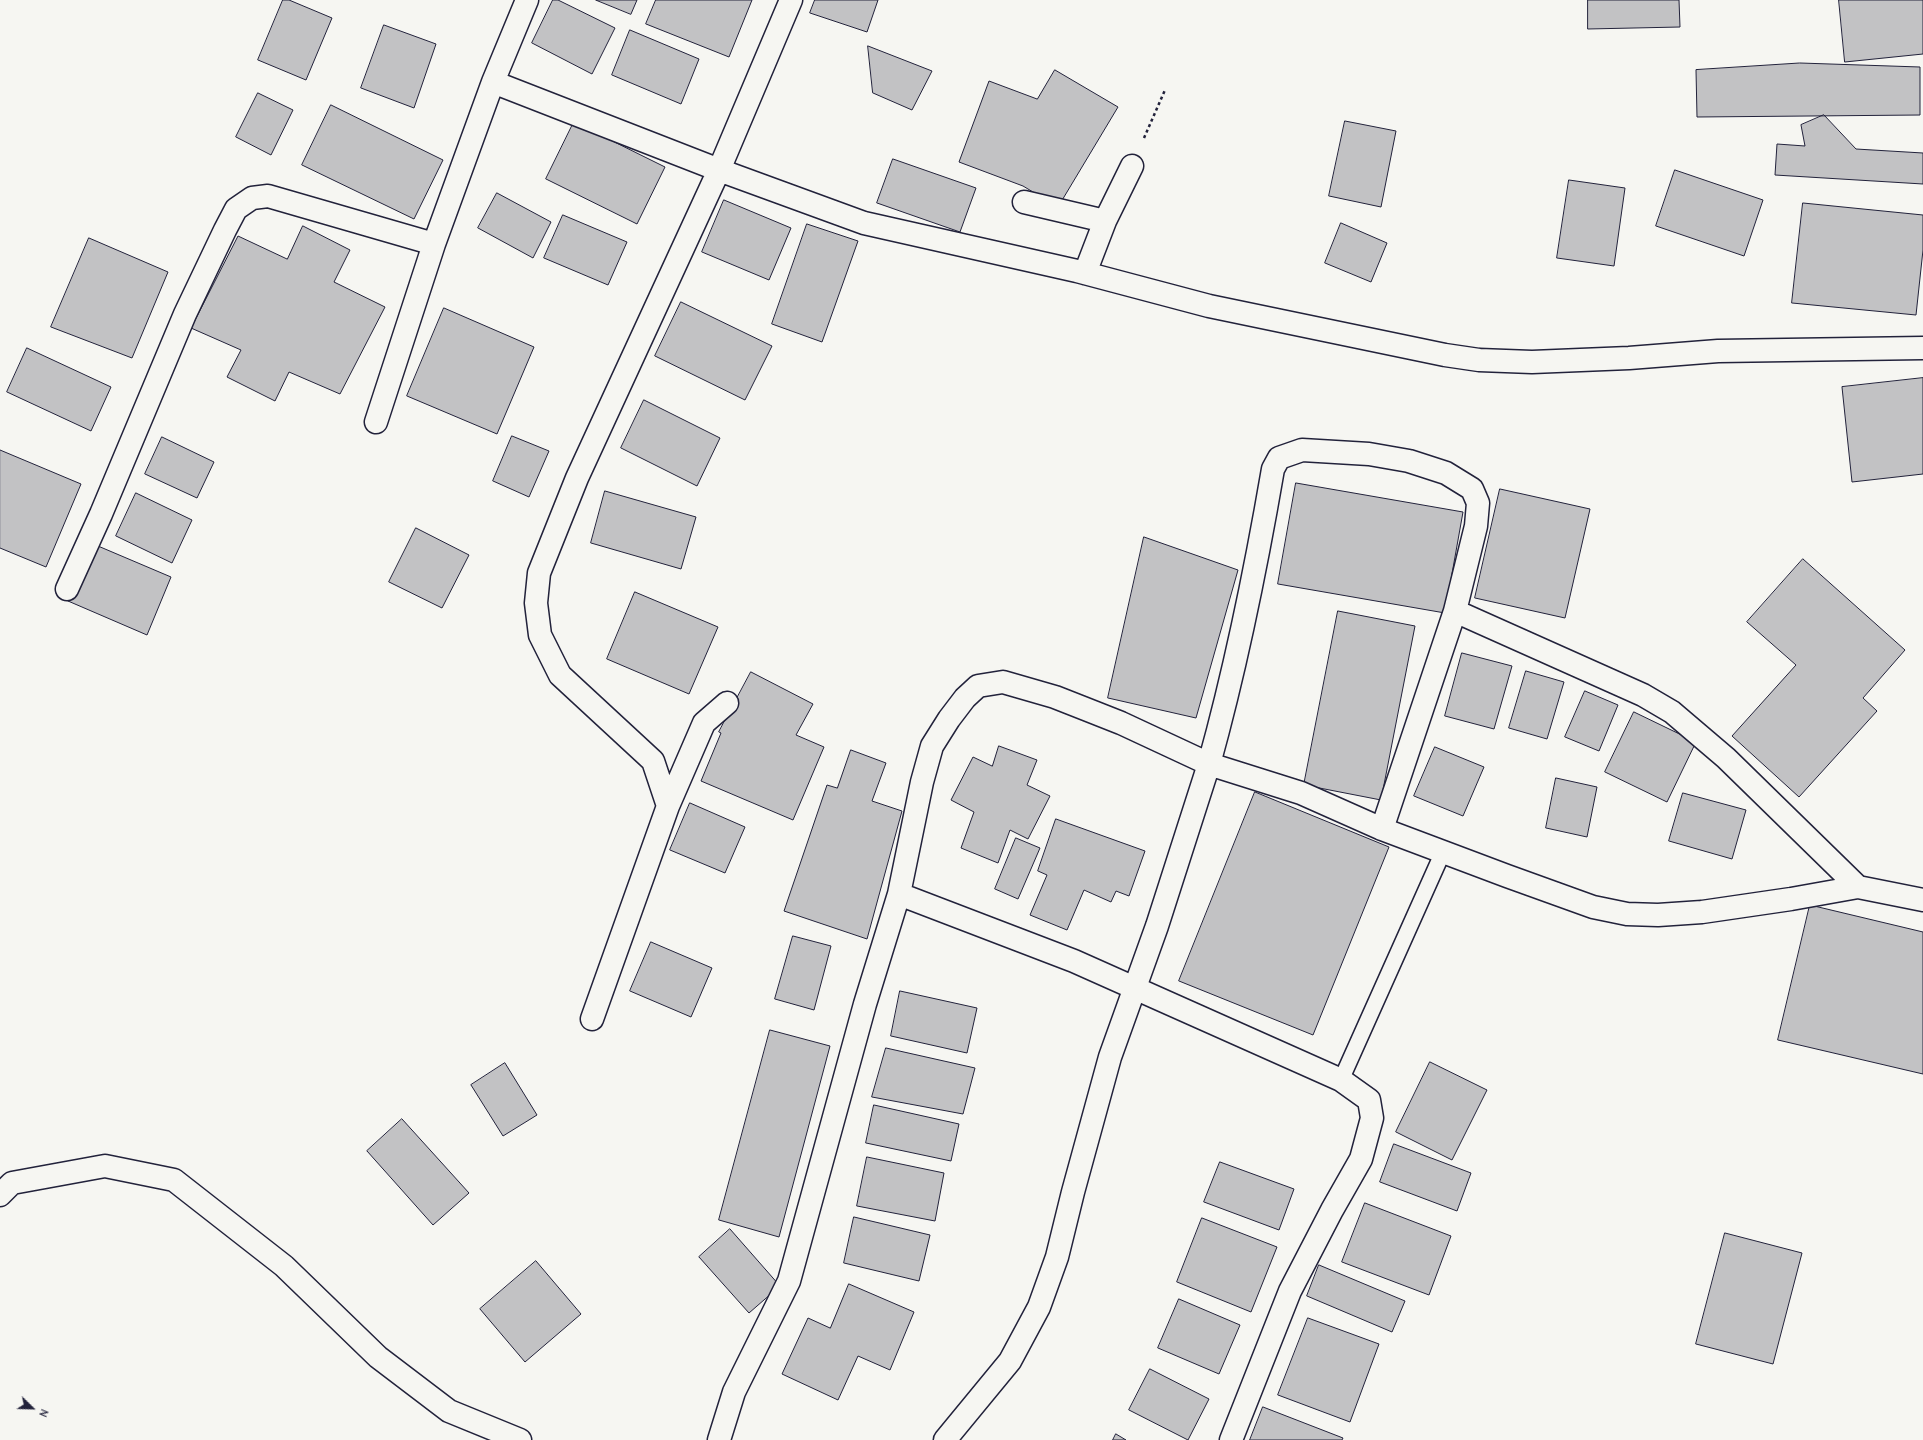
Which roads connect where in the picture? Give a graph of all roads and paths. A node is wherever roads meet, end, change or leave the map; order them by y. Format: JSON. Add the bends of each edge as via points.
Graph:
{"nodes":[{"id":1,"x":527,"y":0,"type":"edge"},
{"id":2,"x":791,"y":0,"type":"edge"},
{"id":3,"x":493,"y":82,"type":"junction"},
{"id":4,"x":1165,"y":90,"type":"dead end"},
{"id":5,"x":1132,"y":166,"type":"joint"},
{"id":6,"x":719,"y":170,"type":"junction"},
{"id":7,"x":1024,"y":202,"type":"dead end"},
{"id":8,"x":1105,"y":221,"type":"junction"},
{"id":9,"x":434,"y":244,"type":"junction"},
{"id":10,"x":1085,"y":273,"type":"junction"},
{"id":11,"x":1923,"y":348,"type":"edge"},
{"id":12,"x":376,"y":422,"type":"dead end"},
{"id":13,"x":67,"y":590,"type":"dead end"},
{"id":14,"x":1455,"y":611,"type":"junction"},
{"id":15,"x":727,"y":703,"type":"dead end"},
{"id":16,"x":1209,"y":764,"type":"junction"},
{"id":17,"x":668,"y":806,"type":"junction"},
{"id":18,"x":1382,"y":829,"type":"junction"},
{"id":19,"x":1443,"y":852,"type":"junction"},
{"id":20,"x":1858,"y":887,"type":"junction"},
{"id":21,"x":899,"y":894,"type":"junction"},
{"id":22,"x":1923,"y":900,"type":"edge"},
{"id":23,"x":1135,"y":987,"type":"junction"},
{"id":24,"x":592,"y":1019,"type":"dead end"},
{"id":25,"x":1341,"y":1080,"type":"junction"},
{"id":26,"x":4,"y":1183,"type":"edge"},
{"id":27,"x":520,"y":1440,"type":"edge"},
{"id":28,"x":719,"y":1440,"type":"edge"},
{"id":29,"x":945,"y":1440,"type":"edge"},
{"id":30,"x":1231,"y":1440,"type":"edge"}],
"edges":[{"from":1,"to":3,"type":"street"},
{"from":2,"to":6,"type":"street"},
{"from":3,"to":6,"type":"street"},
{"from":3,"to":9,"type":"street"},
{"from":4,"to":5,"type":"path"},
{"from":5,"to":8,"type":"street"},
{"from":6,"to":10,"type":"street","via":[[864,222]]},
{"from":6,"to":17,"type":"street","via":[[577,478],[539,573],[537,595],[540,635],[560,675],[652,761]]},
{"from":7,"to":8,"type":"street"},
{"from":8,"to":10,"type":"street"},
{"from":9,"to":12,"type":"street"},
{"from":9,"to":13,"type":"street","via":[[268,196],[252,198],[236,209],[185,314]]},
{"from":10,"to":11,"type":"street","via":[[1209,306],[1479,360],[1532,362],[1718,351]]},
{"from":14,"to":16,"type":"street","via":[[1476,526],[1478,503],[1472,489],[1446,473],[1409,460],[1302,450],[1279,458],[1273,469],[1257,560]]},
{"from":14,"to":18,"type":"street"},
{"from":14,"to":20,"type":"street","via":[[1643,695],[1667,709],[1726,758]]},
{"from":15,"to":17,"type":"street","via":[[704,723]]},
{"from":16,"to":18,"type":"street","via":[[1301,792]]},
{"from":16,"to":21,"type":"street","via":[[1121,723],[1055,697],[1003,682],[978,686],[961,703],[932,746]]},
{"from":16,"to":23,"type":"street"},
{"from":17,"to":24,"type":"street"},
{"from":18,"to":19,"type":"street"},
{"from":19,"to":20,"type":"street","via":[[1594,907],[1627,914],[1702,912]]},
{"from":19,"to":25,"type":"lane"},
{"from":20,"to":22,"type":"street"},
{"from":21,"to":23,"type":"street"},
{"from":21,"to":28,"type":"street","via":[[865,1004],[789,1281],[734,1392]]},
{"from":23,"to":25,"type":"street"},
{"from":23,"to":29,"type":"street","via":[[1110,1057],[1057,1257],[1039,1307],[1010,1361]]},
{"from":25,"to":30,"type":"street","via":[[1369,1100],[1372,1118],[1361,1159],[1290,1290]]},
{"from":26,"to":27,"type":"street","via":[[105,1166],[174,1180],[284,1266],[378,1357],[449,1411]]}]}
